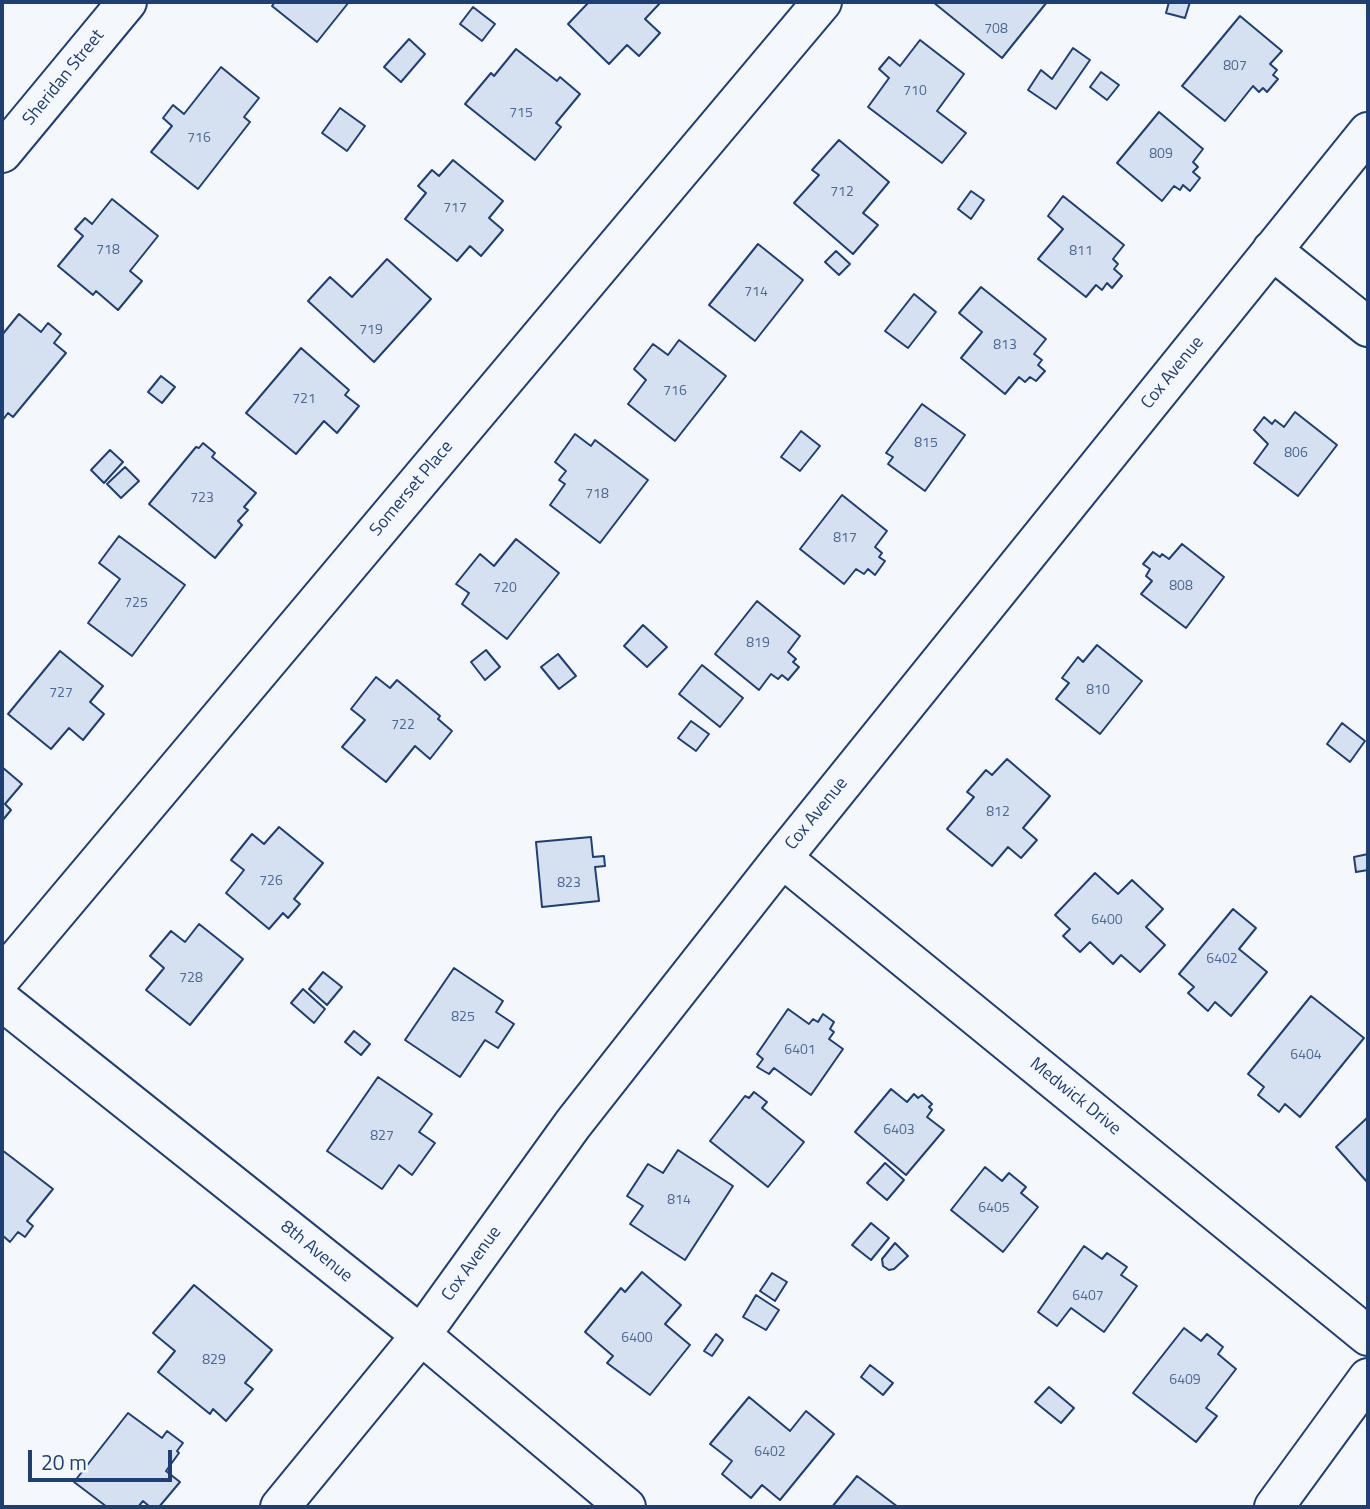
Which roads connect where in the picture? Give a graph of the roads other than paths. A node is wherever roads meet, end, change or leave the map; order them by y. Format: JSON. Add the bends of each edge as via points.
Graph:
{"nodes":[{"id":1,"x":127,"y":2,"type":"edge"},
{"id":2,"x":822,"y":2,"type":"edge"},
{"id":3,"x":1368,"y":132,"type":"edge"},
{"id":4,"x":2,"y":153,"type":"edge"},
{"id":5,"x":1272,"y":250,"type":"junction"},
{"id":6,"x":1368,"y":327,"type":"edge"},
{"id":7,"x":782,"y":858,"type":"junction"},
{"id":8,"x":2,"y":977,"type":"edge"},
{"id":9,"x":2,"y":1001,"type":"edge"},
{"id":10,"x":421,"y":1335,"type":"junction"},
{"id":11,"x":1368,"y":1336,"type":"edge"},
{"id":12,"x":1368,"y":1378,"type":"edge"},
{"id":13,"x":280,"y":1507,"type":"edge"},
{"id":14,"x":626,"y":1507,"type":"edge"},
{"id":15,"x":1274,"y":1507,"type":"edge"}],
"edges":[{"from":1,"to":4,"type":"street","name":"Sheridan Street"},
{"from":2,"to":8,"type":"street","name":"Somerset Place"},
{"from":3,"to":5,"type":"street","name":"Cox Avenue"},
{"from":5,"to":6,"type":"street"},
{"from":5,"to":7,"type":"street","name":"Cox Avenue"},
{"from":7,"to":10,"type":"street","name":"Cox Avenue","via":[[573,1124]]},
{"from":7,"to":11,"type":"street","name":"Medwick Drive"},
{"from":9,"to":10,"type":"street","name":"8th Avenue"},
{"from":10,"to":13,"type":"street","name":"Cox Avenue"},
{"from":10,"to":14,"type":"street","name":"8th Avenue"},
{"from":12,"to":15,"type":"street"}]}
